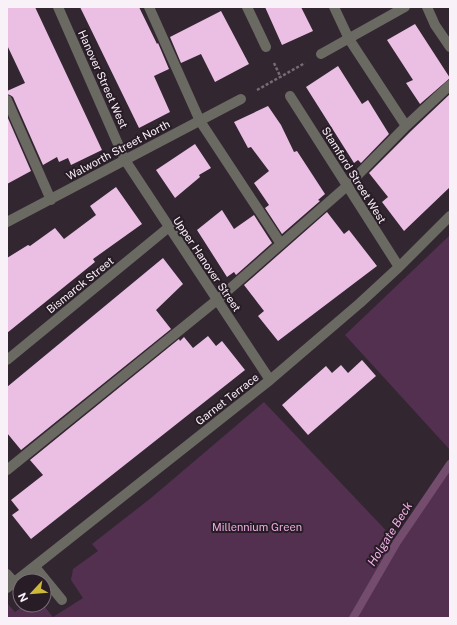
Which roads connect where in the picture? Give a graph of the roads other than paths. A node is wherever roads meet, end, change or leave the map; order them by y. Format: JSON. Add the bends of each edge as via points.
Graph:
{"nodes":[{"id":1,"x":58,"y":7,"type":"edge"},
{"id":2,"x":149,"y":7,"type":"edge"},
{"id":3,"x":247,"y":7,"type":"edge"},
{"id":4,"x":334,"y":7,"type":"edge"},
{"id":5,"x":405,"y":7,"type":"edge"},
{"id":6,"x":427,"y":7,"type":"edge"},
{"id":7,"x":349,"y":39,"type":"junction"},
{"id":8,"x":266,"y":46,"type":"dead end"},
{"id":9,"x":450,"y":47,"type":"edge"},
{"id":10,"x":321,"y":54,"type":"road end"},
{"id":11,"x":450,"y":85,"type":"edge"},
{"id":12,"x":290,"y":96,"type":"dead end"},
{"id":13,"x":241,"y":99,"type":"road end"},
{"id":14,"x":7,"y":100,"type":"edge"},
{"id":15,"x":200,"y":121,"type":"junction"},
{"id":16,"x":406,"y":126,"type":"junction"},
{"id":17,"x":125,"y":160,"type":"junction"},
{"id":18,"x":347,"y":186,"type":"junction"},
{"id":19,"x":51,"y":200,"type":"junction"},
{"id":20,"x":450,"y":216,"type":"edge"},
{"id":21,"x":7,"y":222,"type":"edge"},
{"id":22,"x":168,"y":228,"type":"junction"},
{"id":23,"x":281,"y":244,"type":"junction"},
{"id":24,"x":399,"y":268,"type":"junction"},
{"id":25,"x":217,"y":300,"type":"junction"},
{"id":26,"x":7,"y":360,"type":"edge"},
{"id":27,"x":270,"y":380,"type":"junction"},
{"id":28,"x":7,"y":470,"type":"edge"},
{"id":29,"x":35,"y":567,"type":"junction"},
{"id":30,"x":7,"y":574,"type":"edge"},
{"id":31,"x":11,"y":586,"type":"edge"},
{"id":32,"x":62,"y":600,"type":"dead end"}],
"edges":[{"from":1,"to":17,"type":"street","name":"Hanover Street West"},
{"from":2,"to":15,"type":"street"},
{"from":3,"to":8,"type":"street"},
{"from":4,"to":7,"type":"street"},
{"from":5,"to":7,"type":"street"},
{"from":6,"to":9,"type":"street","via":[[435,25]]},
{"from":7,"to":10,"type":"street"},
{"from":7,"to":16,"type":"street"},
{"from":11,"to":16,"type":"street"},
{"from":12,"to":18,"type":"street","name":"Stamford Street West"},
{"from":13,"to":15,"type":"street","name":"Walworth Street North"},
{"from":14,"to":19,"type":"street"},
{"from":15,"to":17,"type":"street","name":"Walworth Street North"},
{"from":15,"to":23,"type":"street"},
{"from":16,"to":18,"type":"street"},
{"from":17,"to":19,"type":"street","name":"Walworth Street North"},
{"from":17,"to":22,"type":"street","name":"Upper Hanover Street"},
{"from":18,"to":23,"type":"street"},
{"from":18,"to":24,"type":"street","name":"Stamford Street West"},
{"from":19,"to":21,"type":"street","name":"Walworth Street North"},
{"from":20,"to":24,"type":"street","name":"Garnet Terrace"},
{"from":22,"to":25,"type":"street","name":"Upper Hanover Street"},
{"from":22,"to":26,"type":"street","name":"Bismarck Street"},
{"from":23,"to":25,"type":"street"},
{"from":24,"to":27,"type":"street","name":"Garnet Terrace"},
{"from":25,"to":27,"type":"street","name":"Upper Hanover Street"},
{"from":25,"to":28,"type":"street"},
{"from":27,"to":29,"type":"street","name":"Garnet Terrace"},
{"from":29,"to":31,"type":"street","name":"Garnet Terrace"},
{"from":29,"to":32,"type":"street"},
{"from":30,"to":31,"type":"street"}]}
